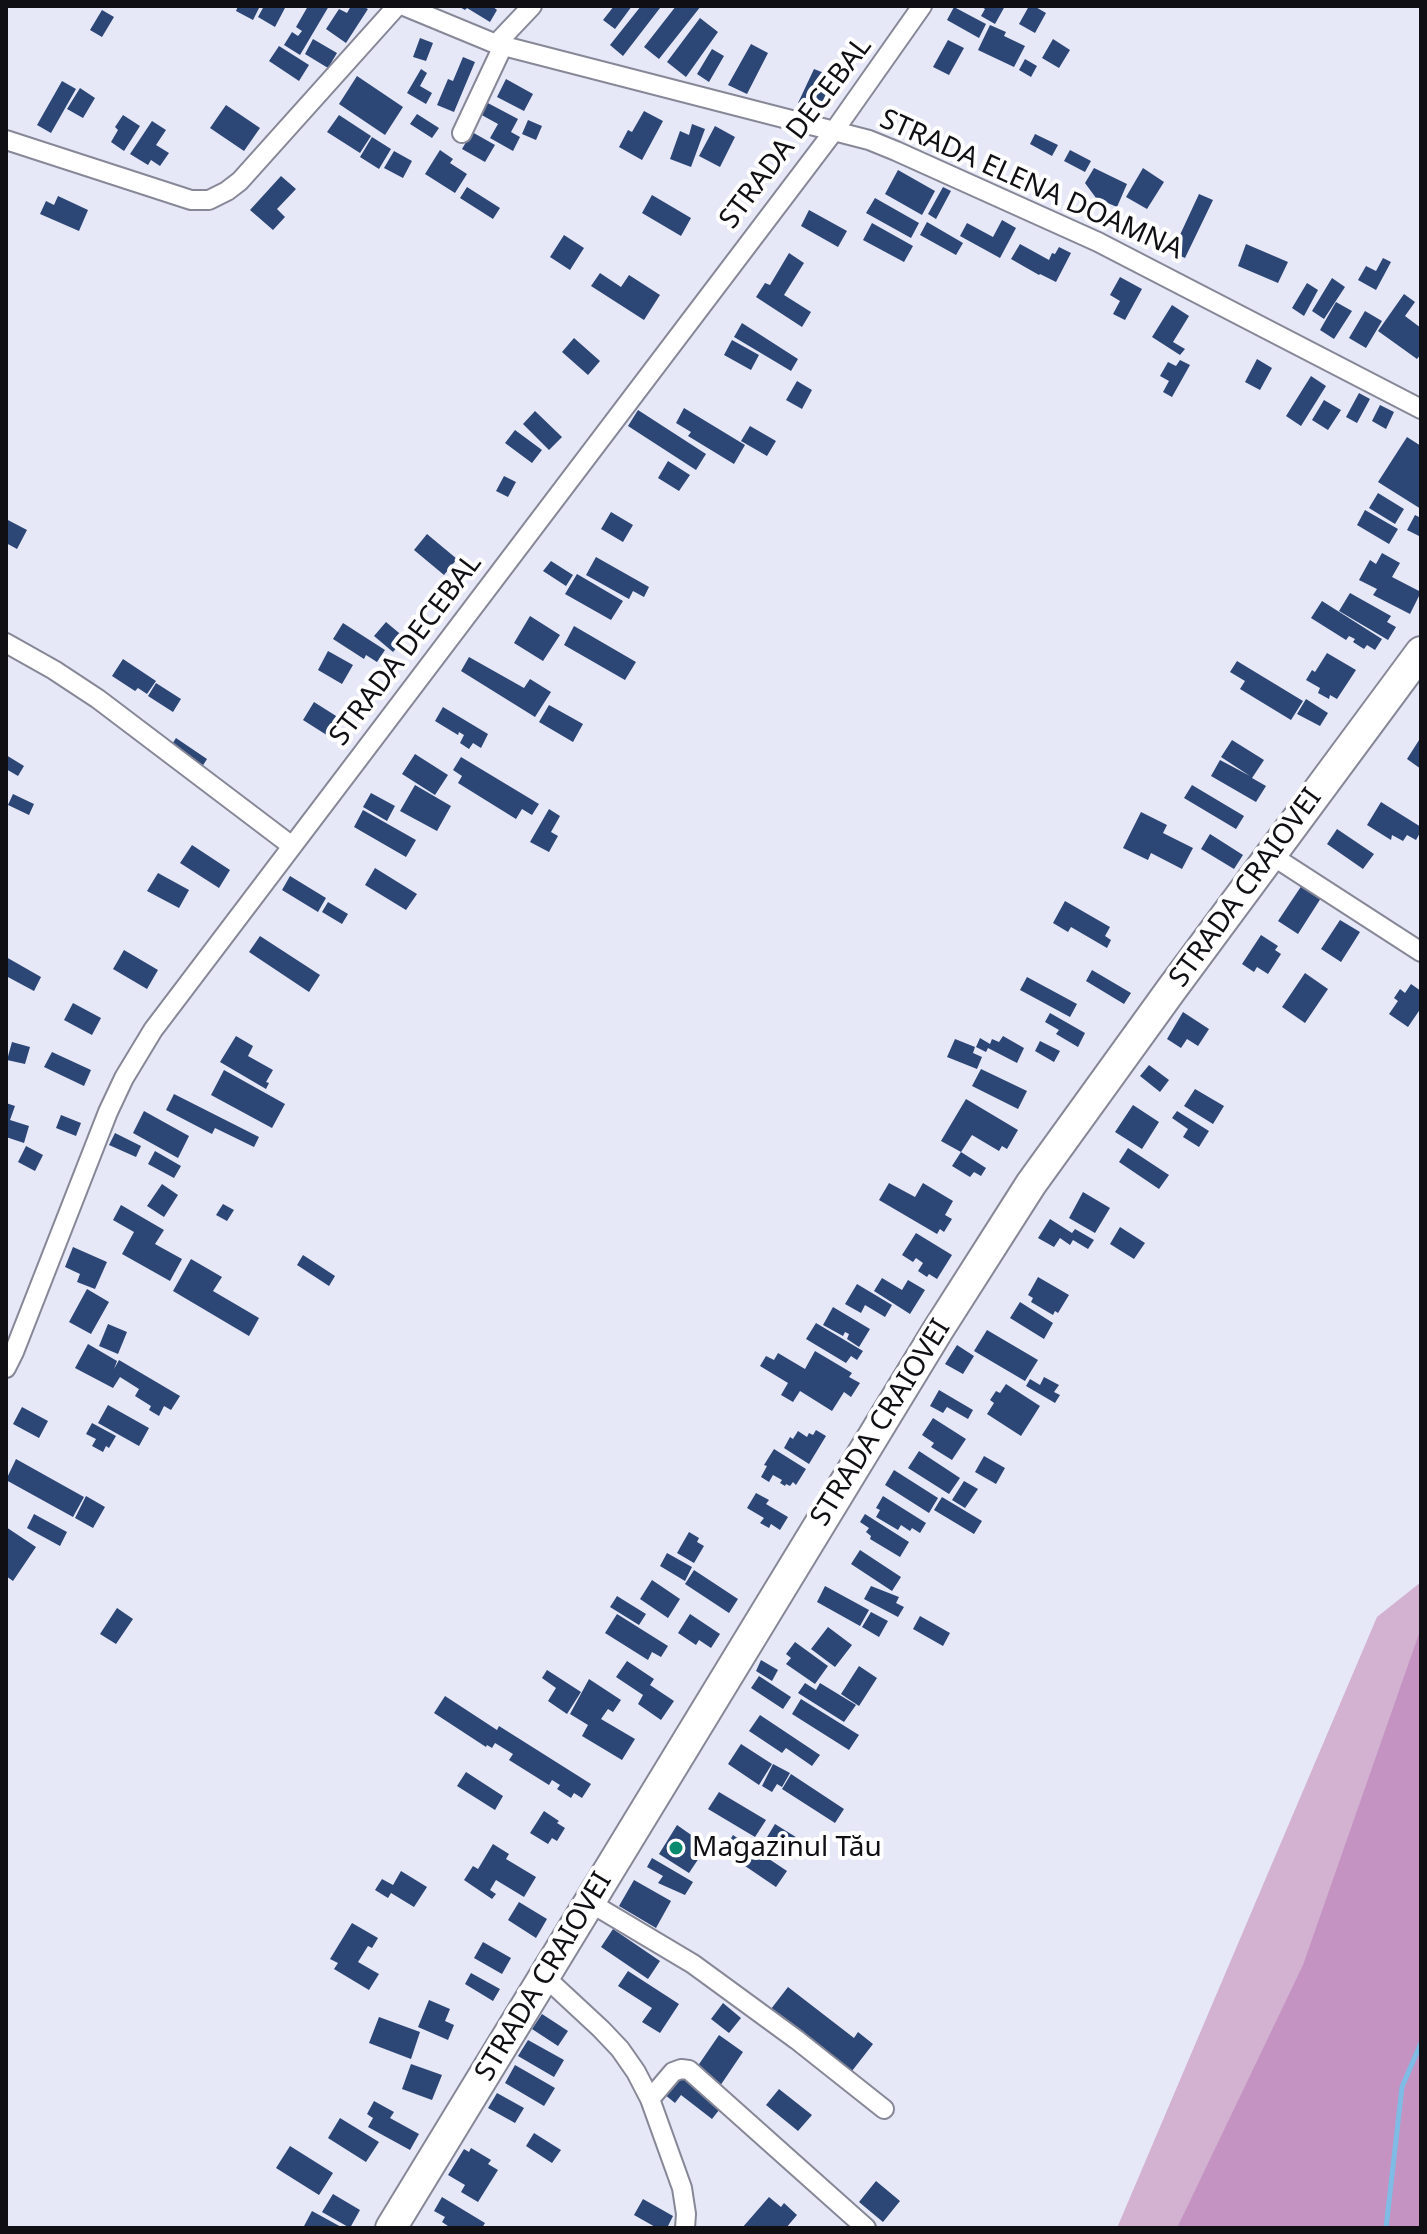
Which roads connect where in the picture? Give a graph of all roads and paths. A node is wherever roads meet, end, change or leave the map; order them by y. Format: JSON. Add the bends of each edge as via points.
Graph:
{"nodes":[{"id":1,"x":397,"y":6,"type":"edge"},
{"id":2,"x":404,"y":6,"type":"edge"},
{"id":3,"x":532,"y":6,"type":"edge"},
{"id":4,"x":922,"y":6,"type":"edge"},
{"id":5,"x":500,"y":45,"type":"junction"},
{"id":6,"x":834,"y":131,"type":"junction"},
{"id":7,"x":462,"y":133,"type":"dead end"},
{"id":8,"x":6,"y":140,"type":"edge"},
{"id":9,"x":1421,"y":409,"type":"edge"},
{"id":10,"x":6,"y":643,"type":"edge"},
{"id":11,"x":1419,"y":658,"type":"edge"},
{"id":12,"x":292,"y":846,"type":"junction"},
{"id":13,"x":1271,"y":855,"type":"junction"},
{"id":14,"x":1421,"y":952,"type":"edge"},
{"id":15,"x":6,"y":1368,"type":"edge"},
{"id":16,"x":589,"y":1902,"type":"junction"},
{"id":17,"x":545,"y":1977,"type":"junction"},
{"id":18,"x":650,"y":2099,"type":"junction"},
{"id":19,"x":884,"y":2109,"type":"dead end"},
{"id":20,"x":391,"y":2228,"type":"edge"},
{"id":21,"x":685,"y":2228,"type":"edge"},
{"id":22,"x":866,"y":2228,"type":"edge"}],
"edges":[{"from":1,"to":8,"type":"street","via":[[240,181],[209,200],[191,200]]},
{"from":2,"to":5,"type":"street","name":"STRADA ELENA DOAMNA"},
{"from":3,"to":5,"type":"street"},
{"from":4,"to":6,"type":"street","name":"STRADA DECEBAL"},
{"from":5,"to":6,"type":"street","name":"STRADA ELENA DOAMNA"},
{"from":5,"to":7,"type":"street"},
{"from":6,"to":9,"type":"street","name":"STRADA ELENA DOAMNA","via":[[926,163],[1098,242]]},
{"from":6,"to":12,"type":"street","name":"STRADA DECEBAL"},
{"from":10,"to":12,"type":"street","via":[[98,699]]},
{"from":11,"to":13,"type":"main road","name":"STRADA CRAIOVEI"},
{"from":12,"to":15,"type":"street","name":"STRADA DECEBAL","via":[[153,1030],[124,1078]]},
{"from":13,"to":14,"type":"street"},
{"from":13,"to":16,"type":"main road","name":"STRADA CRAIOVEI","via":[[1031,1184]]},
{"from":16,"to":17,"type":"main road","name":"STRADA CRAIOVEI"},
{"from":16,"to":19,"type":"street","via":[[693,1964]]},
{"from":17,"to":18,"type":"street","via":[[620,2049]]},
{"from":17,"to":20,"type":"main road","name":"STRADA CRAIOVEI"},
{"from":18,"to":21,"type":"street","via":[[682,2188]]},
{"from":18,"to":22,"type":"street","via":[[673,2072],[689,2070]]}]}
